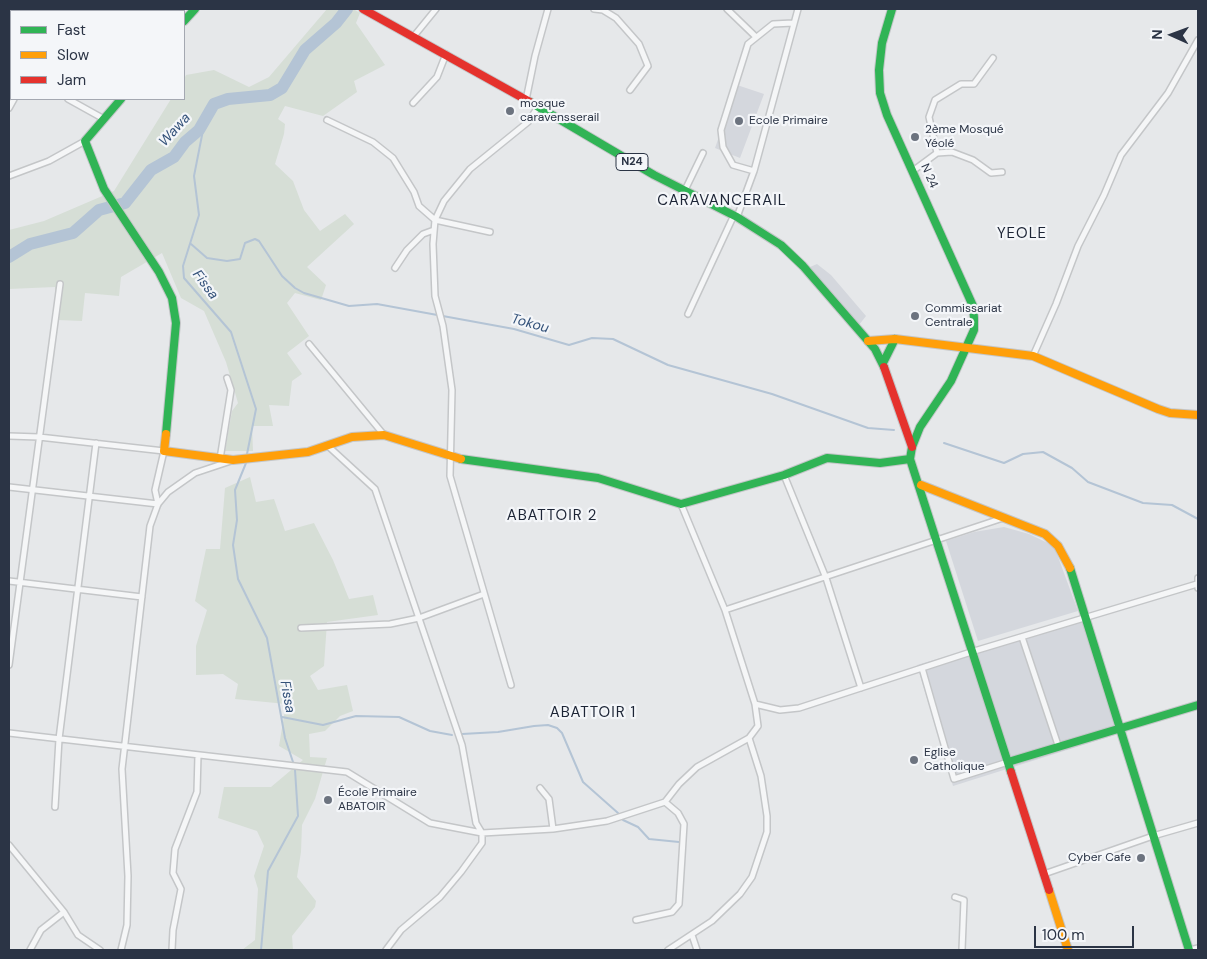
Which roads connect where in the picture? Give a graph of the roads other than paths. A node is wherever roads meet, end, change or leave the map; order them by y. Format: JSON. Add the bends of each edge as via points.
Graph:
{"nodes":[{"id":1,"x":194,"y":9,"type":"edge"},
{"id":2,"x":363,"y":9,"type":"edge"},
{"id":3,"x":436,"y":9,"type":"edge"},
{"id":4,"x":548,"y":9,"type":"edge"},
{"id":5,"x":594,"y":9,"type":"edge"},
{"id":6,"x":727,"y":9,"type":"edge"},
{"id":7,"x":798,"y":9,"type":"edge"},
{"id":8,"x":892,"y":9,"type":"edge"},
{"id":9,"x":185,"y":20,"type":"edge"},
{"id":10,"x":793,"y":23,"type":"junction"},
{"id":11,"x":414,"y":36,"type":"junction"},
{"id":12,"x":755,"y":36,"type":"junction"},
{"id":13,"x":1198,"y":40,"type":"edge"},
{"id":14,"x":446,"y":54,"type":"junction"},
{"id":15,"x":993,"y":58,"type":"dead end"},
{"id":16,"x":630,"y":90,"type":"dead end"},
{"id":17,"x":120,"y":100,"type":"edge"},
{"id":18,"x":526,"y":100,"type":"junction"},
{"id":19,"x":79,"y":101,"type":"edge"},
{"id":20,"x":413,"y":104,"type":"dead end"},
{"id":21,"x":538,"y":107,"type":"junction"},
{"id":22,"x":104,"y":119,"type":"junction"},
{"id":23,"x":327,"y":120,"type":"dead end"},
{"id":24,"x":84,"y":141,"type":"junction"},
{"id":25,"x":703,"y":152,"type":"dead end"},
{"id":26,"x":937,"y":152,"type":"junction"},
{"id":27,"x":914,"y":170,"type":"junction"},
{"id":28,"x":754,"y":171,"type":"junction"},
{"id":29,"x":1002,"y":172,"type":"dead end"},
{"id":30,"x":9,"y":176,"type":"edge"},
{"id":31,"x":685,"y":190,"type":"junction"},
{"id":32,"x":735,"y":216,"type":"junction"},
{"id":33,"x":435,"y":220,"type":"junction"},
{"id":34,"x":434,"y":230,"type":"junction"},
{"id":35,"x":490,"y":232,"type":"dead end"},
{"id":36,"x":395,"y":268,"type":"dead end"},
{"id":37,"x":60,"y":284,"type":"dead end"},
{"id":38,"x":688,"y":314,"type":"dead end"},
{"id":39,"x":895,"y":339,"type":"junction"},
{"id":40,"x":868,"y":341,"type":"junction"},
{"id":41,"x":309,"y":344,"type":"dead end"},
{"id":42,"x":966,"y":349,"type":"junction"},
{"id":43,"x":1033,"y":356,"type":"junction"},
{"id":44,"x":883,"y":363,"type":"junction"},
{"id":45,"x":228,"y":378,"type":"dead end"},
{"id":46,"x":1198,"y":414,"type":"edge"},
{"id":47,"x":384,"y":435,"type":"junction"},
{"id":48,"x":9,"y":436,"type":"edge"},
{"id":49,"x":39,"y":437,"type":"junction"},
{"id":50,"x":96,"y":443,"type":"junction"},
{"id":51,"x":328,"y":446,"type":"junction"},
{"id":52,"x":912,"y":447,"type":"junction"},
{"id":53,"x":164,"y":451,"type":"junction"},
{"id":54,"x":450,"y":457,"type":"junction"},
{"id":55,"x":220,"y":459,"type":"junction"},
{"id":56,"x":910,"y":459,"type":"junction"},
{"id":57,"x":233,"y":460,"type":"junction"},
{"id":58,"x":784,"y":475,"type":"junction"},
{"id":59,"x":920,"y":485,"type":"junction"},
{"id":60,"x":9,"y":487,"type":"edge"},
{"id":61,"x":32,"y":490,"type":"junction"},
{"id":62,"x":89,"y":496,"type":"junction"},
{"id":63,"x":158,"y":504,"type":"junction"},
{"id":64,"x":681,"y":504,"type":"junction"},
{"id":65,"x":1004,"y":518,"type":"junction"},
{"id":66,"x":937,"y":540,"type":"junction"},
{"id":67,"x":826,"y":578,"type":"junction"},
{"id":68,"x":1198,"y":578,"type":"edge"},
{"id":69,"x":9,"y":581,"type":"edge"},
{"id":70,"x":20,"y":582,"type":"junction"},
{"id":71,"x":1198,"y":586,"type":"edge"},
{"id":72,"x":78,"y":589,"type":"junction"},
{"id":73,"x":484,"y":594,"type":"junction"},
{"id":74,"x":142,"y":597,"type":"junction"},
{"id":75,"x":725,"y":610,"type":"junction"},
{"id":76,"x":419,"y":618,"type":"junction"},
{"id":77,"x":1085,"y":618,"type":"junction"},
{"id":78,"x":301,"y":628,"type":"dead end"},
{"id":79,"x":1022,"y":637,"type":"junction"},
{"id":80,"x":973,"y":652,"type":"junction"},
{"id":81,"x":9,"y":664,"type":"edge"},
{"id":82,"x":922,"y":668,"type":"junction"},
{"id":83,"x":510,"y":685,"type":"dead end"},
{"id":84,"x":861,"y":688,"type":"junction"},
{"id":85,"x":755,"y":704,"type":"junction"},
{"id":86,"x":1198,"y":704,"type":"edge"},
{"id":87,"x":1119,"y":728,"type":"junction"},
{"id":88,"x":9,"y":733,"type":"edge"},
{"id":89,"x":749,"y":738,"type":"junction"},
{"id":90,"x":58,"y":739,"type":"junction"},
{"id":91,"x":124,"y":746,"type":"junction"},
{"id":92,"x":1058,"y":746,"type":"junction"},
{"id":93,"x":198,"y":755,"type":"junction"},
{"id":94,"x":1008,"y":762,"type":"junction"},
{"id":95,"x":540,"y":788,"type":"dead end"},
{"id":96,"x":665,"y":802,"type":"junction"},
{"id":97,"x":55,"y":807,"type":"dead end"},
{"id":98,"x":1198,"y":823,"type":"edge"},
{"id":99,"x":553,"y":829,"type":"junction"},
{"id":100,"x":482,"y":834,"type":"junction"},
{"id":101,"x":1153,"y":836,"type":"junction"},
{"id":102,"x":9,"y":845,"type":"edge"},
{"id":103,"x":1044,"y":874,"type":"junction"},
{"id":104,"x":955,"y":897,"type":"dead end"},
{"id":105,"x":64,"y":912,"type":"junction"},
{"id":106,"x":636,"y":920,"type":"dead end"},
{"id":107,"x":692,"y":935,"type":"junction"},
{"id":108,"x":1198,"y":948,"type":"edge"},
{"id":109,"x":30,"y":950,"type":"edge"},
{"id":110,"x":100,"y":950,"type":"edge"},
{"id":111,"x":122,"y":950,"type":"edge"},
{"id":112,"x":172,"y":950,"type":"edge"},
{"id":113,"x":386,"y":950,"type":"edge"},
{"id":114,"x":668,"y":950,"type":"edge"},
{"id":115,"x":697,"y":950,"type":"edge"},
{"id":116,"x":962,"y":950,"type":"edge"},
{"id":117,"x":1068,"y":950,"type":"edge"},
{"id":118,"x":1189,"y":950,"type":"edge"}],
"edges":[{"from":1,"to":9,"type":"main road"},
{"from":2,"to":11,"type":"main road","number":"N24"},
{"from":3,"to":11,"type":"street"},
{"from":4,"to":18,"type":"street"},
{"from":5,"to":16,"type":"street","via":[[616,18],[639,44],[648,66]]},
{"from":6,"to":12,"type":"street"},
{"from":7,"to":10,"type":"street"},
{"from":8,"to":27,"type":"main road","name":"N 24","via":[[882,44],[880,93]]},
{"from":10,"to":12,"type":"street","via":[[773,24]]},
{"from":10,"to":28,"type":"street"},
{"from":11,"to":14,"type":"main road","number":"N24"},
{"from":12,"to":28,"type":"street","via":[[748,44],[721,130],[722,147],[733,165]]},
{"from":13,"to":43,"type":"street","via":[[1168,93],[1121,155],[1078,246]]},
{"from":14,"to":18,"type":"main road","number":"N24"},
{"from":14,"to":20,"type":"street","via":[[438,77]]},
{"from":15,"to":26,"type":"street","via":[[974,84],[961,84],[935,100],[929,118]]},
{"from":17,"to":22,"type":"main road"},
{"from":18,"to":21,"type":"main road","number":"N24"},
{"from":19,"to":22,"type":"street"},
{"from":21,"to":31,"type":"main road","number":"N24"},
{"from":21,"to":33,"type":"street","via":[[528,122],[470,169],[444,201]]},
{"from":22,"to":24,"type":"main road"},
{"from":23,"to":33,"type":"street","via":[[373,142],[393,158],[419,206]]},
{"from":24,"to":30,"type":"street","via":[[49,161]]},
{"from":24,"to":53,"type":"main road","via":[[111,199],[168,288],[175,312]]},
{"from":25,"to":31,"type":"street"},
{"from":26,"to":27,"type":"street"},
{"from":26,"to":29,"type":"street","via":[[952,152],[973,160],[992,173]]},
{"from":27,"to":42,"type":"main road","name":"N 24","via":[[973,306],[974,330]]},
{"from":28,"to":32,"type":"street"},
{"from":31,"to":32,"type":"main road","number":"N24"},
{"from":32,"to":38,"type":"street"},
{"from":32,"to":40,"type":"main road","number":"N24","via":[[781,245]]},
{"from":33,"to":34,"type":"street"},
{"from":33,"to":35,"type":"street"},
{"from":34,"to":36,"type":"street","via":[[423,234]]},
{"from":34,"to":54,"type":"street","via":[[436,296],[452,390]]},
{"from":37,"to":49,"type":"street"},
{"from":39,"to":40,"type":"main road"},
{"from":39,"to":42,"type":"main road"},
{"from":39,"to":44,"type":"main road"},
{"from":40,"to":44,"type":"main road","number":"N24"},
{"from":41,"to":47,"type":"street"},
{"from":42,"to":43,"type":"main road"},
{"from":42,"to":52,"type":"main road","name":"N 24","via":[[951,381],[920,427]]},
{"from":43,"to":46,"type":"main road","via":[[1158,409]]},
{"from":44,"to":52,"type":"main road","number":"N24"},
{"from":45,"to":55,"type":"street","via":[[231,390]]},
{"from":47,"to":51,"type":"main road","via":[[352,437]]},
{"from":47,"to":54,"type":"main road"},
{"from":48,"to":49,"type":"street"},
{"from":49,"to":50,"type":"street"},
{"from":49,"to":61,"type":"street"},
{"from":50,"to":53,"type":"street"},
{"from":50,"to":62,"type":"street"},
{"from":51,"to":57,"type":"main road","via":[[283,456]]},
{"from":51,"to":76,"type":"street","via":[[375,489]]},
{"from":52,"to":56,"type":"main road"},
{"from":53,"to":55,"type":"main road"},
{"from":53,"to":63,"type":"street","via":[[155,490]]},
{"from":54,"to":64,"type":"main road","via":[[598,478]]},
{"from":54,"to":73,"type":"street","via":[[454,495]]},
{"from":55,"to":57,"type":"main road"},
{"from":56,"to":58,"type":"main road","via":[[880,463],[827,458]]},
{"from":56,"to":59,"type":"main road"},
{"from":57,"to":63,"type":"street","via":[[195,473],[168,492]]},
{"from":58,"to":64,"type":"main road"},
{"from":58,"to":67,"type":"street"},
{"from":59,"to":65,"type":"main road"},
{"from":59,"to":66,"type":"main road"},
{"from":60,"to":61,"type":"street"},
{"from":61,"to":62,"type":"street"},
{"from":61,"to":70,"type":"street"},
{"from":62,"to":63,"type":"street"},
{"from":62,"to":72,"type":"street"},
{"from":63,"to":74,"type":"street","via":[[150,526]]},
{"from":64,"to":75,"type":"street"},
{"from":65,"to":66,"type":"street"},
{"from":65,"to":77,"type":"main road","via":[[1045,534],[1058,546],[1070,569]]},
{"from":66,"to":67,"type":"street"},
{"from":66,"to":80,"type":"main road"},
{"from":67,"to":75,"type":"street"},
{"from":67,"to":84,"type":"street"},
{"from":68,"to":71,"type":"street"},
{"from":69,"to":70,"type":"street"},
{"from":70,"to":72,"type":"street"},
{"from":70,"to":81,"type":"street"},
{"from":71,"to":77,"type":"street"},
{"from":72,"to":74,"type":"street"},
{"from":72,"to":90,"type":"street"},
{"from":73,"to":76,"type":"street"},
{"from":73,"to":83,"type":"street"},
{"from":74,"to":91,"type":"street"},
{"from":75,"to":85,"type":"street"},
{"from":76,"to":78,"type":"street","via":[[390,624]]},
{"from":76,"to":100,"type":"street","via":[[462,745],[476,823]]},
{"from":77,"to":79,"type":"street"},
{"from":77,"to":87,"type":"main road"},
{"from":79,"to":80,"type":"street"},
{"from":79,"to":92,"type":"street"},
{"from":80,"to":82,"type":"street"},
{"from":80,"to":94,"type":"main road"},
{"from":82,"to":84,"type":"street"},
{"from":82,"to":94,"type":"street","via":[[954,779]]},
{"from":84,"to":85,"type":"street","via":[[799,708],[780,710]]},
{"from":85,"to":89,"type":"street","via":[[758,726]]},
{"from":86,"to":87,"type":"main road"},
{"from":87,"to":92,"type":"main road"},
{"from":87,"to":101,"type":"main road"},
{"from":88,"to":90,"type":"street"},
{"from":89,"to":96,"type":"street","via":[[697,767]]},
{"from":89,"to":107,"type":"street","via":[[761,776],[767,832],[752,877],[740,894]]},
{"from":90,"to":91,"type":"street"},
{"from":90,"to":97,"type":"street"},
{"from":91,"to":93,"type":"street"},
{"from":91,"to":111,"type":"street","via":[[122,769],[128,876],[127,926]]},
{"from":92,"to":94,"type":"main road"},
{"from":93,"to":100,"type":"street","via":[[347,772],[430,823]]},
{"from":93,"to":112,"type":"street","via":[[196,792],[175,849],[173,873],[182,889]]},
{"from":94,"to":103,"type":"main road"},
{"from":95,"to":99,"type":"street","via":[[549,799]]},
{"from":96,"to":99,"type":"street","via":[[607,820]]},
{"from":96,"to":106,"type":"street","via":[[678,813],[684,824],[679,904],[672,912]]},
{"from":98,"to":101,"type":"street"},
{"from":99,"to":100,"type":"street"},
{"from":100,"to":113,"type":"street","via":[[482,843],[461,872],[440,897],[401,930]]},
{"from":101,"to":103,"type":"street"},
{"from":101,"to":118,"type":"main road"},
{"from":102,"to":105,"type":"street"},
{"from":103,"to":117,"type":"main road"},
{"from":104,"to":116,"type":"street","via":[[964,900]]},
{"from":105,"to":109,"type":"street","via":[[41,930]]},
{"from":105,"to":110,"type":"street","via":[[78,935]]},
{"from":107,"to":114,"type":"street"},
{"from":107,"to":115,"type":"street"},
{"from":108,"to":118,"type":"street"}]}
